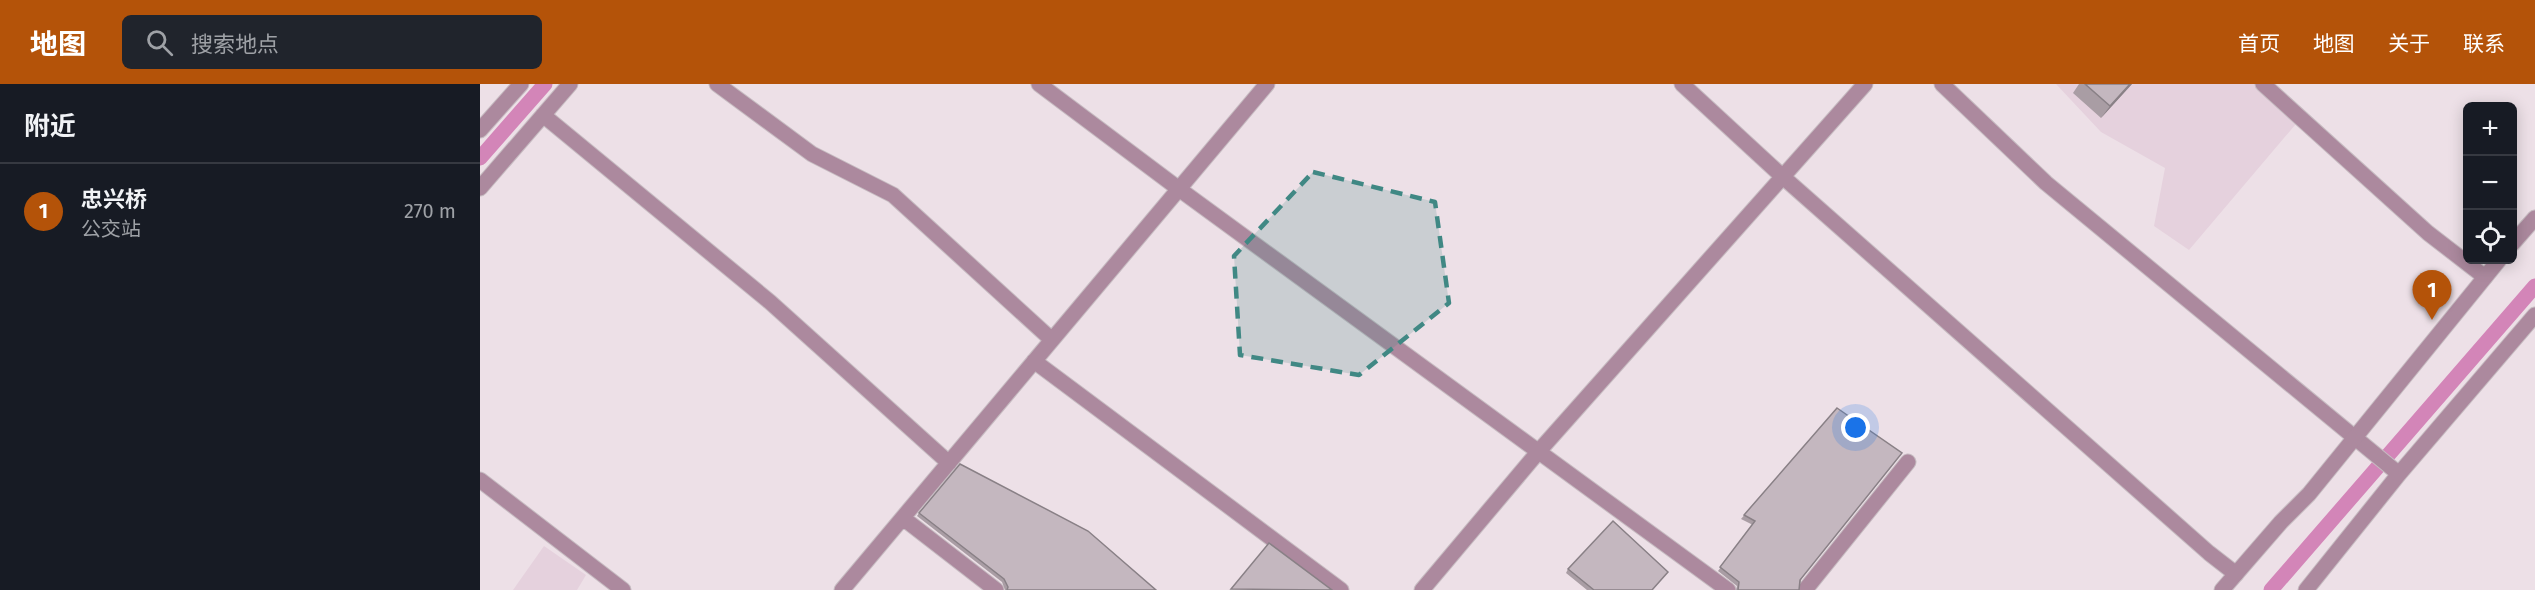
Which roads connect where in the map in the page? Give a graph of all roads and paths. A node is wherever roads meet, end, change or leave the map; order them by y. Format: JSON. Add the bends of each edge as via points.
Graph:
{"nodes":[{"id":1,"x":521,"y":84,"type":"edge"},
{"id":2,"x":570,"y":84,"type":"edge"},
{"id":3,"x":717,"y":84,"type":"edge"},
{"id":4,"x":1039,"y":84,"type":"edge"},
{"id":5,"x":1267,"y":84,"type":"edge"},
{"id":6,"x":1682,"y":84,"type":"edge"},
{"id":7,"x":1865,"y":84,"type":"edge"},
{"id":8,"x":1942,"y":84,"type":"edge"},
{"id":9,"x":2263,"y":84,"type":"edge"},
{"id":10,"x":543,"y":115,"type":"junction"},
{"id":11,"x":480,"y":130,"type":"edge"},
{"id":12,"x":1783,"y":177,"type":"junction"},
{"id":13,"x":480,"y":188,"type":"edge"},
{"id":14,"x":1179,"y":189,"type":"junction"},
{"id":15,"x":2535,"y":218,"type":"edge"},
{"id":16,"x":2517,"y":238,"type":"edge"},
{"id":17,"x":2495,"y":264,"type":"edge"},
{"id":18,"x":2484,"y":277,"type":"junction"},
{"id":19,"x":2535,"y":315,"type":"edge"},
{"id":20,"x":1052,"y":340,"type":"junction"},
{"id":21,"x":1034,"y":361,"type":"junction"},
{"id":22,"x":2355,"y":436,"type":"junction"},
{"id":23,"x":1539,"y":451,"type":"junction"},
{"id":24,"x":1908,"y":462,"type":"dead end"},
{"id":25,"x":949,"y":463,"type":"junction"},
{"id":26,"x":2394,"y":470,"type":"junction"},
{"id":27,"x":483,"y":488,"type":"edge"},
{"id":28,"x":903,"y":518,"type":"junction"},
{"id":29,"x":2236,"y":574,"type":"junction"},
{"id":30,"x":623,"y":590,"type":"edge"},
{"id":31,"x":842,"y":590,"type":"edge"},
{"id":32,"x":996,"y":590,"type":"edge"},
{"id":33,"x":1341,"y":590,"type":"edge"},
{"id":34,"x":1422,"y":590,"type":"edge"},
{"id":35,"x":1728,"y":590,"type":"edge"},
{"id":36,"x":1805,"y":590,"type":"edge"},
{"id":37,"x":2222,"y":590,"type":"edge"},
{"id":38,"x":2306,"y":590,"type":"edge"}],
"edges":[{"from":1,"to":11,"type":"street"},
{"from":2,"to":10,"type":"street"},
{"from":3,"to":20,"type":"street","via":[[812,154],[892,195]]},
{"from":4,"to":14,"type":"street"},
{"from":5,"to":14,"type":"street"},
{"from":6,"to":12,"type":"street"},
{"from":7,"to":12,"type":"street"},
{"from":8,"to":22,"type":"street","via":[[2046,183]]},
{"from":9,"to":18,"type":"street"},
{"from":10,"to":13,"type":"street"},
{"from":10,"to":25,"type":"street","via":[[770,302]]},
{"from":12,"to":23,"type":"street"},
{"from":12,"to":29,"type":"street"},
{"from":14,"to":20,"type":"street"},
{"from":14,"to":23,"type":"street"},
{"from":15,"to":16,"type":"street"},
{"from":17,"to":18,"type":"street"},
{"from":18,"to":22,"type":"street"},
{"from":19,"to":26,"type":"street"},
{"from":20,"to":21,"type":"street"},
{"from":21,"to":25,"type":"street"},
{"from":21,"to":33,"type":"street"},
{"from":22,"to":26,"type":"street"},
{"from":22,"to":29,"type":"street","via":[[2309,494]]},
{"from":23,"to":34,"type":"street"},
{"from":23,"to":35,"type":"street"},
{"from":24,"to":36,"type":"street"},
{"from":25,"to":28,"type":"street"},
{"from":26,"to":38,"type":"street"},
{"from":27,"to":30,"type":"street"},
{"from":28,"to":31,"type":"street"},
{"from":28,"to":32,"type":"street"},
{"from":29,"to":37,"type":"street"}]}
